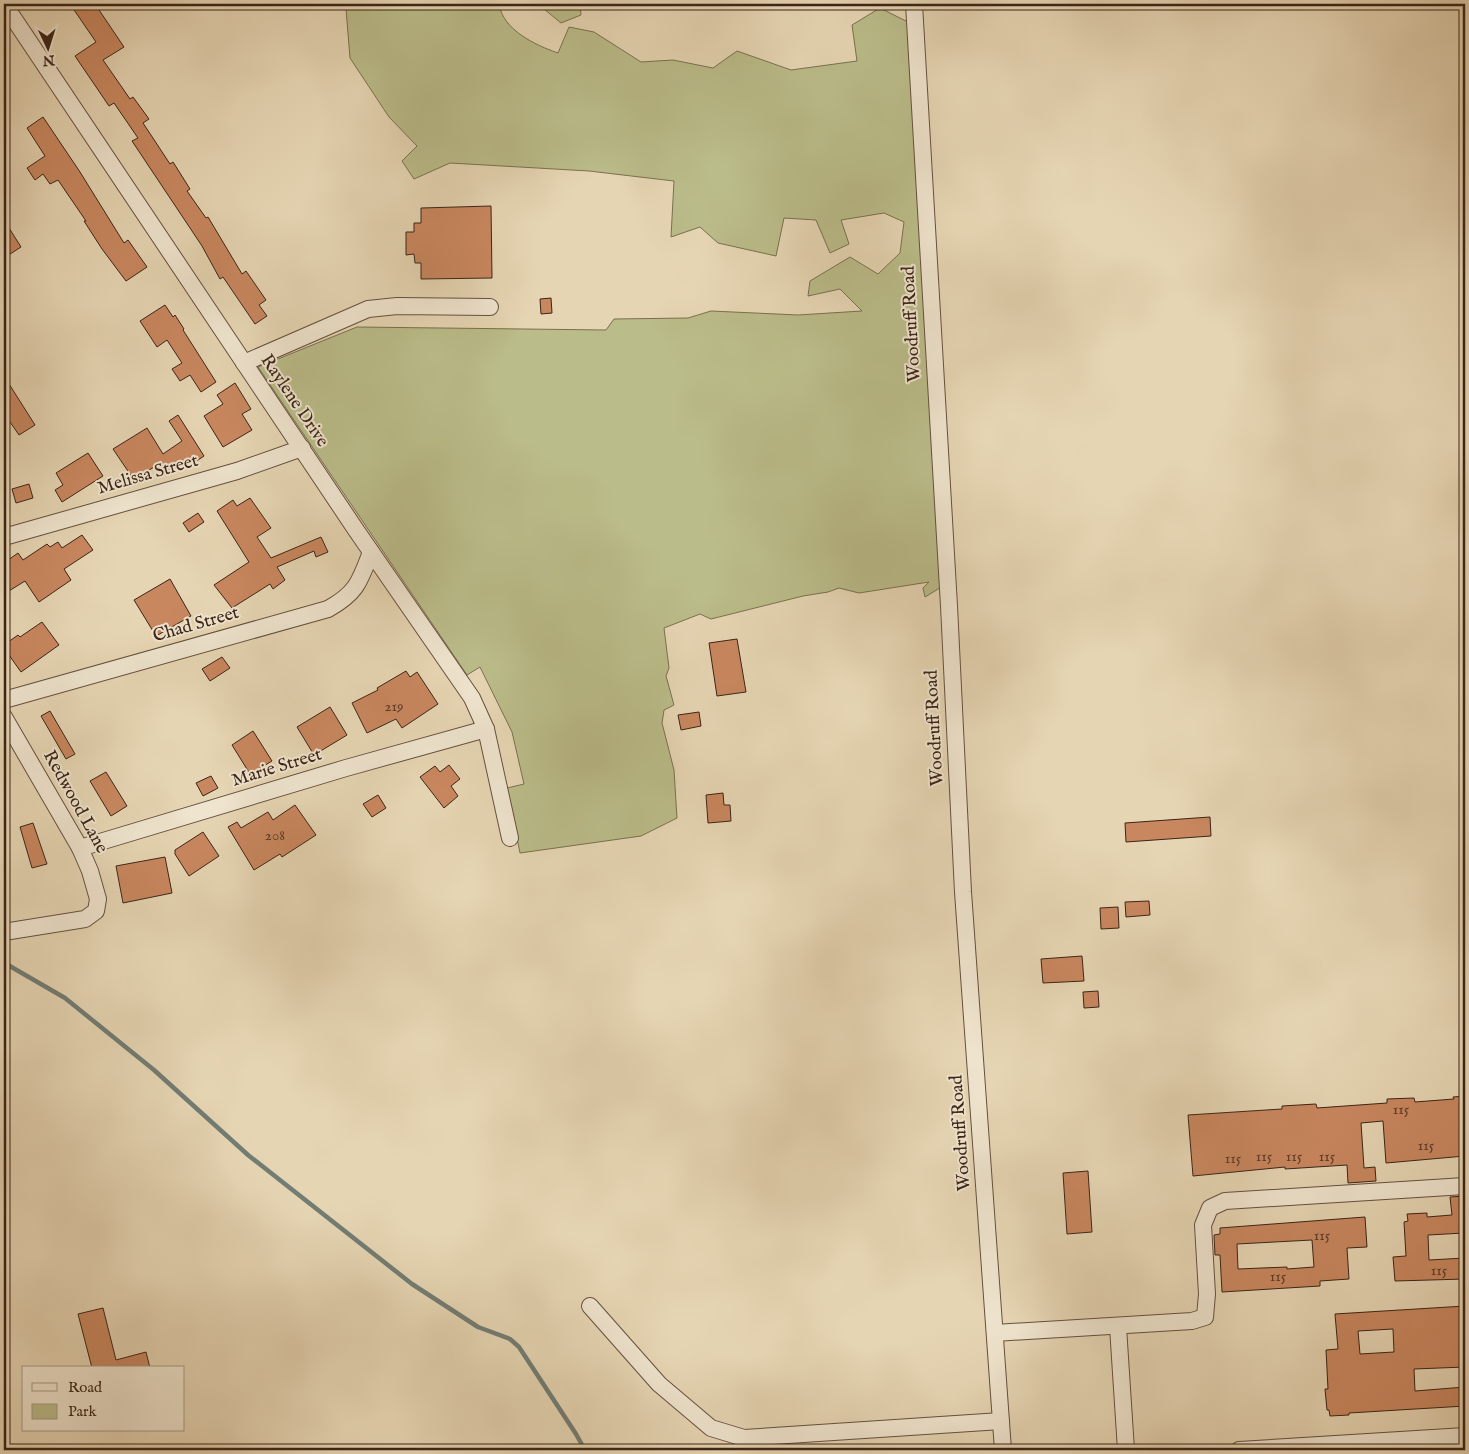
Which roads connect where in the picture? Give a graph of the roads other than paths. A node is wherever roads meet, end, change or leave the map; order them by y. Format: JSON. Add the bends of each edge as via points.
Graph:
{"nodes":[{"id":1,"x":4,"y":4,"type":"edge"},
{"id":2,"x":914,"y":4,"type":"edge"},
{"id":3,"x":490,"y":307,"type":"dead end"},
{"id":4,"x":244,"y":363,"type":"junction"},
{"id":5,"x":302,"y":448,"type":"junction"},
{"id":6,"x":4,"y":537,"type":"edge"},
{"id":7,"x":371,"y":552,"type":"junction"},
{"id":8,"x":4,"y":700,"type":"edge"},
{"id":9,"x":4,"y":717,"type":"edge"},
{"id":10,"x":486,"y":729,"type":"junction"},
{"id":11,"x":510,"y":838,"type":"dead end"},
{"id":12,"x":80,"y":848,"type":"junction"},
{"id":13,"x":4,"y":932,"type":"edge"},
{"id":14,"x":1465,"y":1186,"type":"edge"},
{"id":15,"x":590,"y":1306,"type":"dead end"},
{"id":16,"x":1118,"y":1327,"type":"junction"},
{"id":17,"x":995,"y":1333,"type":"junction"},
{"id":18,"x":1001,"y":1421,"type":"junction"},
{"id":19,"x":1465,"y":1436,"type":"edge"},
{"id":20,"x":1004,"y":1450,"type":"edge"},
{"id":21,"x":1126,"y":1450,"type":"edge"},
{"id":22,"x":1238,"y":1450,"type":"edge"}],
"edges":[{"from":1,"to":4,"type":"street","name":"Raylene Drive"},
{"from":2,"to":17,"type":"street","name":"Woodruff Road","via":[[963,892]]},
{"from":3,"to":4,"type":"street","via":[[368,308]]},
{"from":4,"to":5,"type":"street","name":"Raylene Drive"},
{"from":5,"to":6,"type":"street","name":"Melissa Street","via":[[237,471]]},
{"from":5,"to":7,"type":"street","name":"Raylene Drive"},
{"from":7,"to":8,"type":"street","name":"Chad Street","via":[[361,579],[352,592],[328,609]]},
{"from":7,"to":10,"type":"street","name":"Raylene Drive","via":[[472,698]]},
{"from":9,"to":12,"type":"street","name":"Redwood Lane"},
{"from":10,"to":11,"type":"street","name":"Raylene Drive"},
{"from":10,"to":12,"type":"street","name":"Marie Street"},
{"from":12,"to":13,"type":"street","name":"Redwood Lane","via":[[98,898],[96,911],[85,919]]},
{"from":14,"to":16,"type":"street","via":[[1224,1201],[1210,1208],[1203,1224],[1205,1316],[1192,1321]]},
{"from":15,"to":18,"type":"street","via":[[666,1390],[711,1428],[744,1438]]},
{"from":16,"to":17,"type":"street"},
{"from":16,"to":21,"type":"street"},
{"from":17,"to":18,"type":"street","name":"Woodruff Road"},
{"from":18,"to":20,"type":"street","name":"Woodruff Road"},
{"from":19,"to":22,"type":"street"}]}
